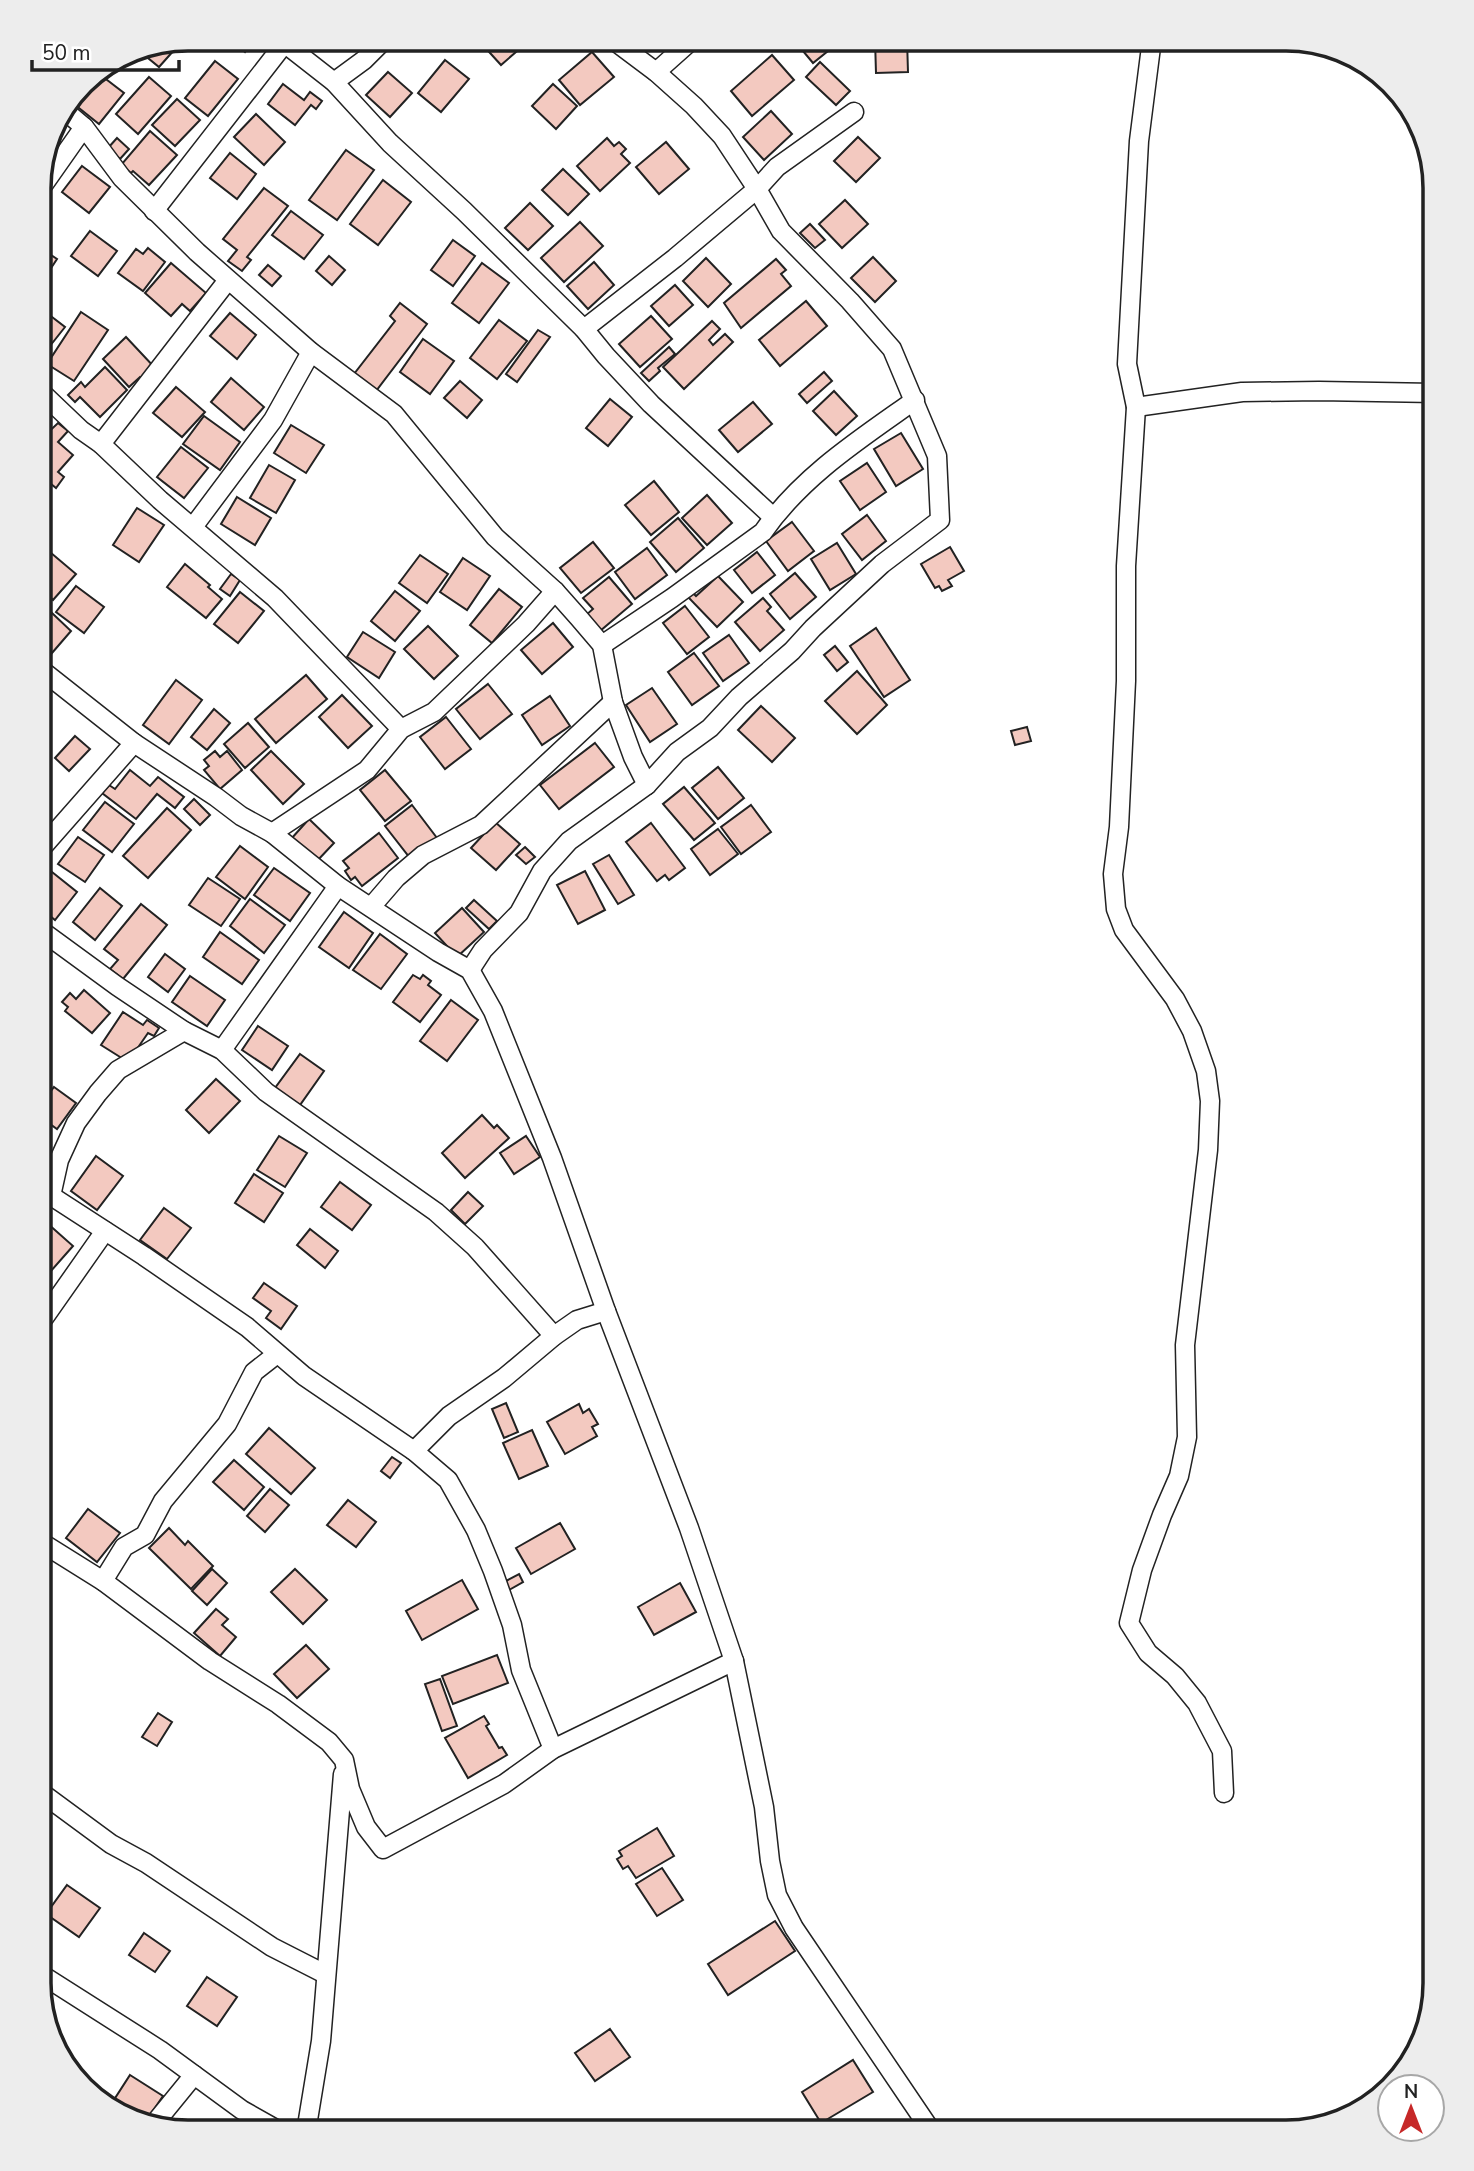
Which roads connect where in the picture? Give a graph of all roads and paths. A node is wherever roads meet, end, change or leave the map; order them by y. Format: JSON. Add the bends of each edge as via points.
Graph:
{"nodes":[{"id":1,"x":274,"y":51,"type":"edge"},
{"id":2,"x":295,"y":51,"type":"edge"},
{"id":3,"x":373,"y":51,"type":"edge"},
{"id":4,"x":628,"y":51,"type":"edge"},
{"id":5,"x":680,"y":51,"type":"edge"},
{"id":6,"x":1151,"y":51,"type":"edge"},
{"id":7,"x":656,"y":72,"type":"junction"},
{"id":8,"x":334,"y":82,"type":"junction"},
{"id":9,"x":854,"y":112,"type":"dead end"},
{"id":10,"x":71,"y":116,"type":"edge"},
{"id":11,"x":84,"y":127,"type":"junction"},
{"id":12,"x":52,"y":173,"type":"edge"},
{"id":13,"x":757,"y":188,"type":"junction"},
{"id":14,"x":154,"y":211,"type":"junction"},
{"id":15,"x":228,"y":280,"type":"junction"},
{"id":16,"x":584,"y":329,"type":"junction"},
{"id":17,"x":310,"y":352,"type":"junction"},
{"id":18,"x":1423,"y":393,"type":"edge"},
{"id":19,"x":915,"y":400,"type":"junction"},
{"id":20,"x":51,"y":401,"type":"edge"},
{"id":21,"x":1136,"y":407,"type":"junction"},
{"id":22,"x":101,"y":444,"type":"junction"},
{"id":23,"x":773,"y":517,"type":"junction"},
{"id":24,"x":193,"y":527,"type":"junction"},
{"id":25,"x":555,"y":591,"type":"junction"},
{"id":26,"x":602,"y":645,"type":"junction"},
{"id":27,"x":51,"y":677,"type":"edge"},
{"id":28,"x":613,"y":702,"type":"junction"},
{"id":29,"x":401,"y":729,"type":"junction"},
{"id":30,"x":134,"y":743,"type":"junction"},
{"id":31,"x":648,"y":785,"type":"junction"},
{"id":32,"x":272,"y":833,"type":"junction"},
{"id":33,"x":51,"y":837,"type":"edge"},
{"id":34,"x":338,"y":886,"type":"junction"},
{"id":35,"x":370,"y":907,"type":"junction"},
{"id":36,"x":51,"y":938,"type":"edge"},
{"id":37,"x":470,"y":970,"type":"junction"},
{"id":38,"x":184,"y":1031,"type":"junction"},
{"id":39,"x":222,"y":1050,"type":"junction"},
{"id":40,"x":51,"y":1179,"type":"edge"},
{"id":41,"x":51,"y":1196,"type":"edge"},
{"id":42,"x":105,"y":1231,"type":"junction"},
{"id":43,"x":51,"y":1308,"type":"edge"},
{"id":44,"x":606,"y":1311,"type":"junction"},
{"id":45,"x":554,"y":1336,"type":"junction"},
{"id":46,"x":277,"y":1354,"type":"junction"},
{"id":47,"x":414,"y":1451,"type":"junction"},
{"id":48,"x":51,"y":1549,"type":"edge"},
{"id":49,"x":103,"y":1581,"type":"junction"},
{"id":50,"x":734,"y":1661,"type":"junction"},
{"id":51,"x":553,"y":1749,"type":"junction"},
{"id":52,"x":344,"y":1760,"type":"junction"},
{"id":53,"x":1224,"y":1793,"type":"dead end"},
{"id":54,"x":51,"y":1800,"type":"edge"},
{"id":55,"x":325,"y":1974,"type":"junction"},
{"id":56,"x":51,"y":1981,"type":"edge"},
{"id":57,"x":194,"y":2075,"type":"junction"},
{"id":58,"x":159,"y":2118,"type":"edge"},
{"id":59,"x":260,"y":2120,"type":"edge"},
{"id":60,"x":308,"y":2120,"type":"edge"},
{"id":61,"x":924,"y":2120,"type":"edge"}],
"edges":[{"from":1,"to":14,"type":"street"},
{"from":2,"to":8,"type":"street"},
{"from":3,"to":8,"type":"street"},
{"from":4,"to":7,"type":"street"},
{"from":5,"to":7,"type":"street"},
{"from":6,"to":21,"type":"street","via":[[1139,141],[1127,364]]},
{"from":7,"to":13,"type":"street","via":[[722,136]]},
{"from":8,"to":16,"type":"street","via":[[390,143]]},
{"from":9,"to":13,"type":"street","via":[[777,167]]},
{"from":10,"to":11,"type":"street"},
{"from":11,"to":12,"type":"street"},
{"from":11,"to":14,"type":"street"},
{"from":13,"to":16,"type":"street"},
{"from":13,"to":19,"type":"street","via":[[781,231],[892,349]]},
{"from":14,"to":15,"type":"street"},
{"from":15,"to":17,"type":"street"},
{"from":15,"to":22,"type":"street"},
{"from":16,"to":23,"type":"street","via":[[651,404]]},
{"from":17,"to":24,"type":"street","via":[[273,420]]},
{"from":17,"to":25,"type":"street","via":[[394,414],[495,537]]},
{"from":18,"to":21,"type":"street","via":[[1242,393]]},
{"from":19,"to":23,"type":"street","via":[[838,454]]},
{"from":19,"to":31,"type":"street","via":[[937,456],[940,520],[882,564],[710,728],[677,752]]},
{"from":20,"to":22,"type":"street"},
{"from":21,"to":53,"type":"street","via":[[1126,566],[1119,827],[1112,874],[1124,930],[1186,1020],[1206,1071],[1210,1101],[1185,1345],[1187,1437],[1179,1476],[1142,1570],[1129,1623],[1148,1653],[1197,1703],[1222,1751]]},
{"from":22,"to":24,"type":"street"},
{"from":23,"to":26,"type":"street","via":[[763,532]]},
{"from":24,"to":29,"type":"street","via":[[275,598]]},
{"from":25,"to":26,"type":"street"},
{"from":25,"to":29,"type":"street","via":[[435,712]]},
{"from":26,"to":28,"type":"street"},
{"from":27,"to":30,"type":"street"},
{"from":28,"to":31,"type":"street"},
{"from":28,"to":35,"type":"street","via":[[481,825],[424,855]]},
{"from":29,"to":32,"type":"street","via":[[367,770]]},
{"from":30,"to":32,"type":"street"},
{"from":30,"to":33,"type":"street"},
{"from":31,"to":37,"type":"street","via":[[569,841],[542,872],[519,913]]},
{"from":32,"to":34,"type":"street"},
{"from":34,"to":35,"type":"street"},
{"from":34,"to":39,"type":"street"},
{"from":35,"to":37,"type":"street"},
{"from":36,"to":38,"type":"street"},
{"from":37,"to":44,"type":"street","via":[[493,1011],[552,1157]]},
{"from":38,"to":39,"type":"street"},
{"from":38,"to":40,"type":"street","via":[[118,1070],[76,1123]]},
{"from":39,"to":45,"type":"street","via":[[266,1092],[436,1212],[475,1247]]},
{"from":41,"to":42,"type":"street"},
{"from":42,"to":43,"type":"street"},
{"from":42,"to":46,"type":"street","via":[[247,1327]]},
{"from":44,"to":45,"type":"street","via":[[578,1320]]},
{"from":44,"to":50,"type":"street"},
{"from":45,"to":47,"type":"street","via":[[449,1416]]},
{"from":46,"to":47,"type":"street"},
{"from":46,"to":49,"type":"street","via":[[254,1372],[227,1424],[174,1485],[145,1535],[124,1546]]},
{"from":47,"to":51,"type":"street","via":[[448,1480],[476,1530],[512,1625],[521,1670]]},
{"from":48,"to":49,"type":"street"},
{"from":49,"to":52,"type":"street","via":[[209,1661],[278,1704],[329,1742]]},
{"from":50,"to":51,"type":"street"},
{"from":50,"to":61,"type":"street","via":[[777,1895],[794,1928]]},
{"from":51,"to":52,"type":"street","via":[[503,1784],[383,1849],[366,1827]]},
{"from":52,"to":55,"type":"street"},
{"from":54,"to":55,"type":"street","via":[[272,1947]]},
{"from":55,"to":60,"type":"street","via":[[321,2041]]},
{"from":56,"to":57,"type":"street"},
{"from":57,"to":58,"type":"street"},
{"from":57,"to":59,"type":"street"}]}
